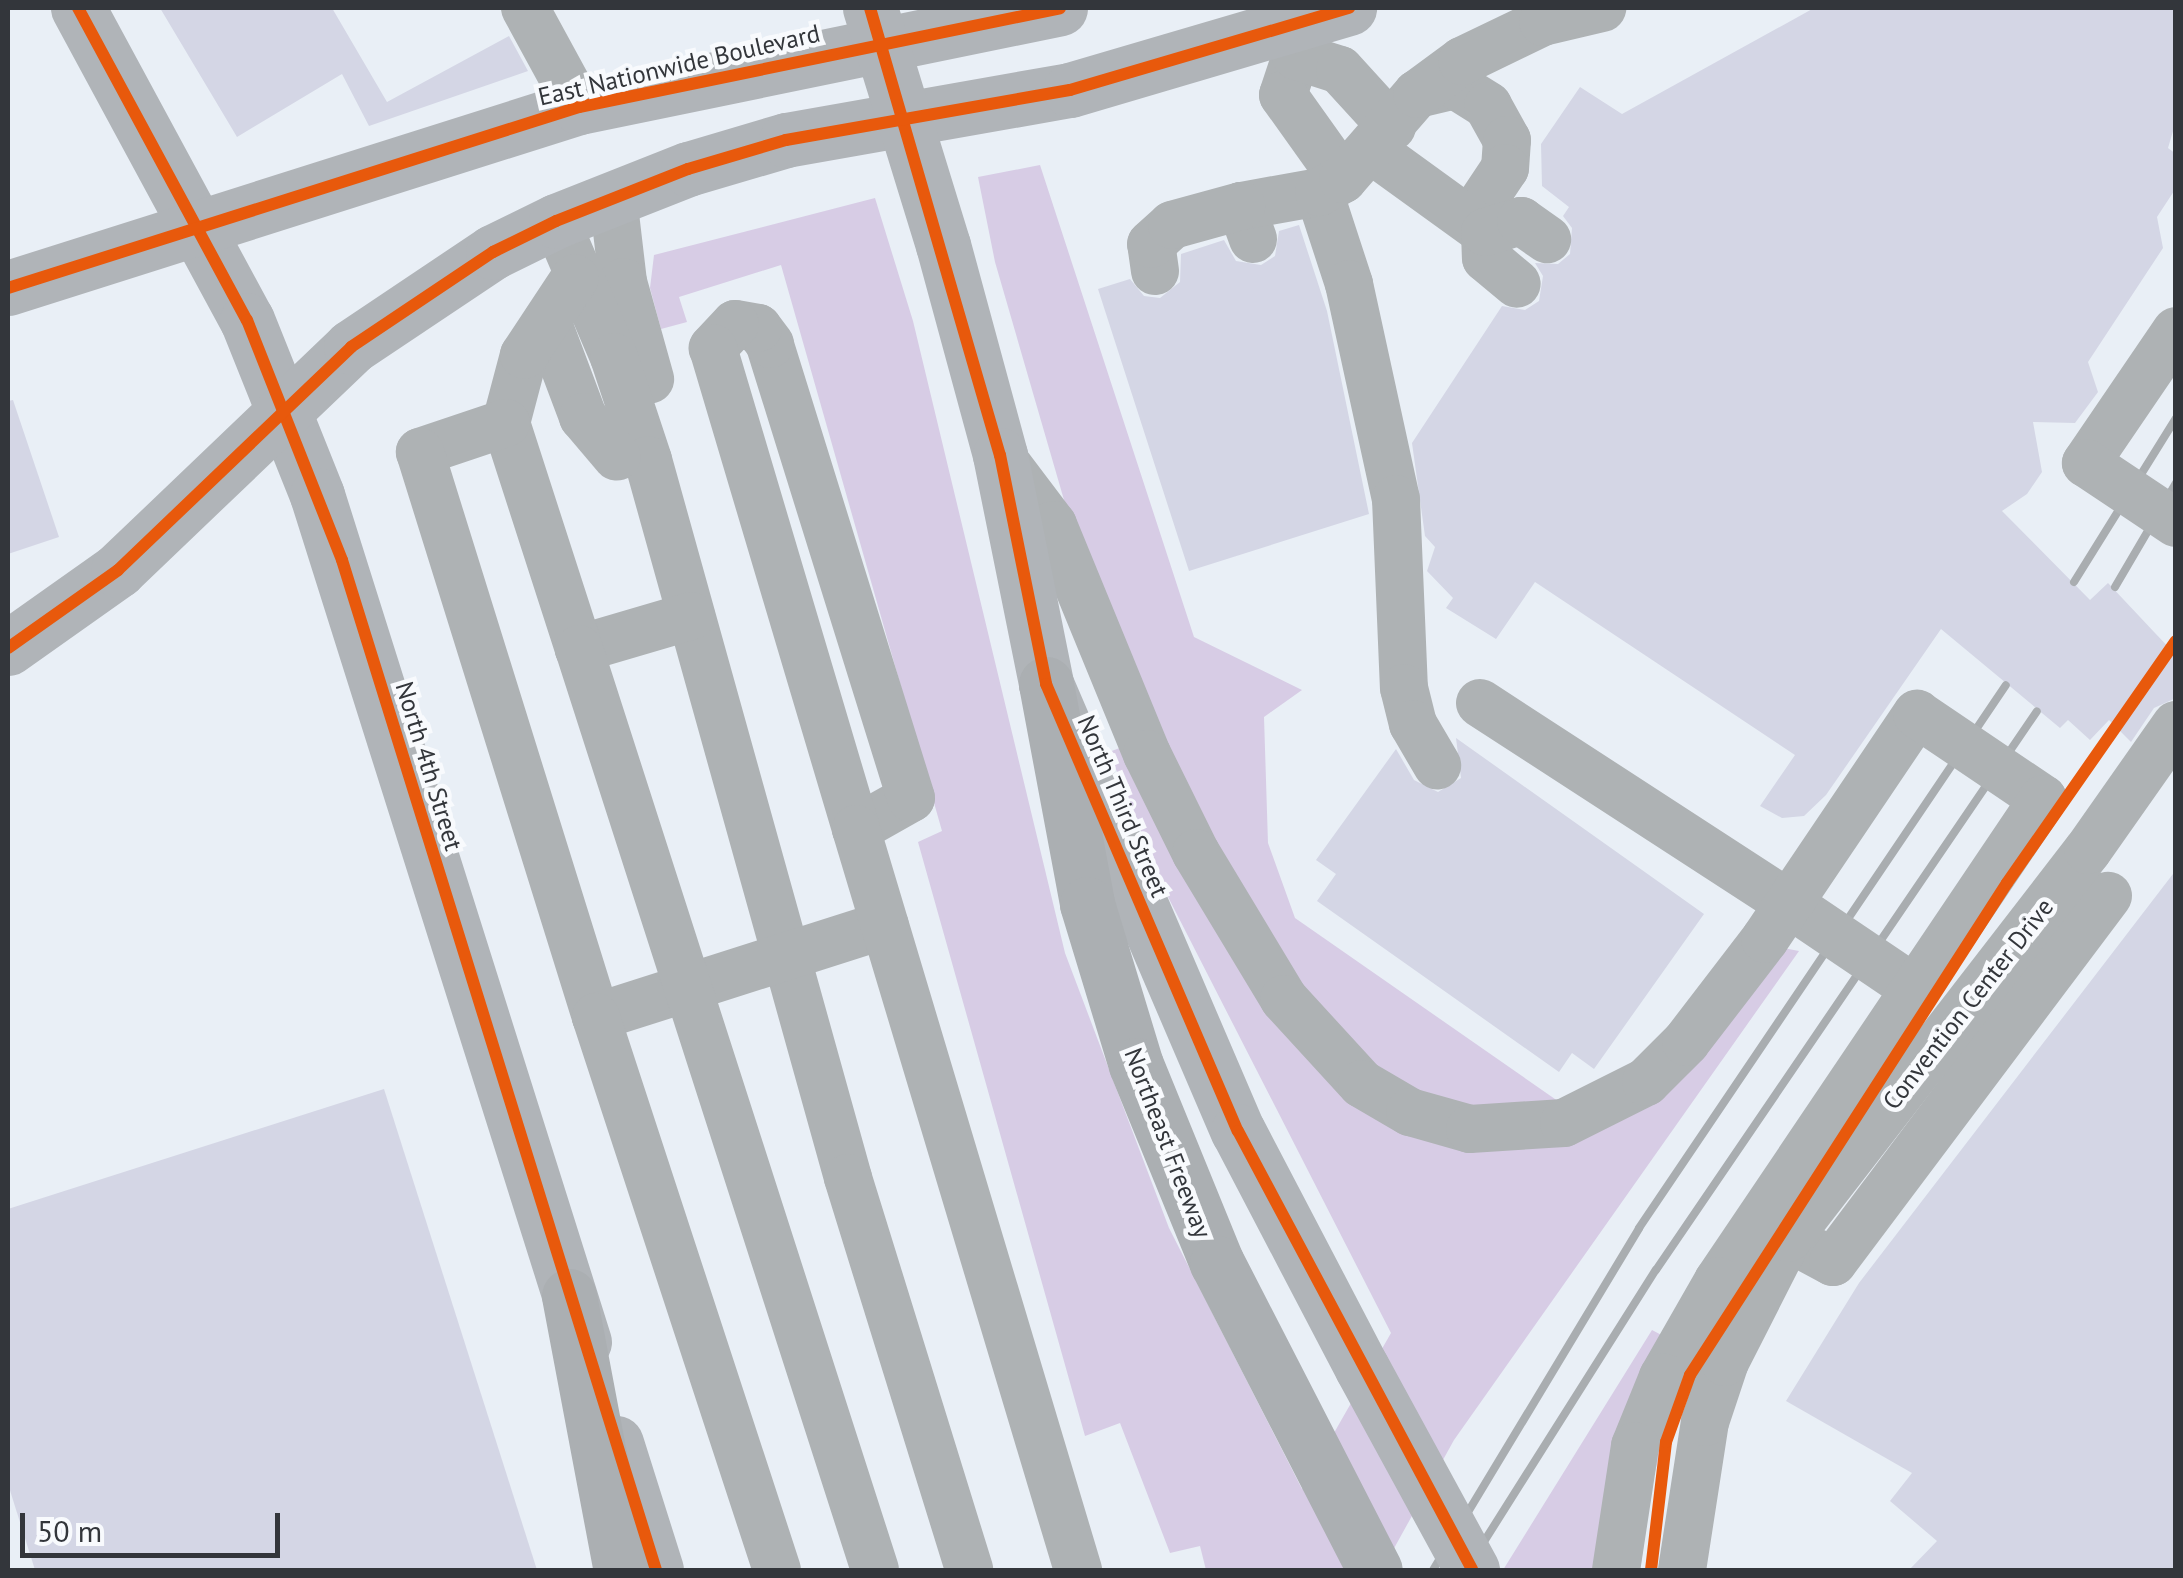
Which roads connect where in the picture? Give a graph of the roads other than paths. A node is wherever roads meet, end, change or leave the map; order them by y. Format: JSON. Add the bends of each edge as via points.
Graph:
{"nodes":[{"id":1,"x":78,"y":8,"type":"edge"},
{"id":2,"x":525,"y":8,"type":"edge"},
{"id":3,"x":870,"y":8,"type":"edge"},
{"id":4,"x":1060,"y":8,"type":"edge"},
{"id":5,"x":1349,"y":8,"type":"edge"},
{"id":6,"x":1602,"y":8,"type":"edge"},
{"id":7,"x":964,"y":19,"type":"edge"},
{"id":8,"x":1288,"y":31,"type":"edge"},
{"id":9,"x":718,"y":76,"type":"junction"},
{"id":10,"x":579,"y":107,"type":"junction"},
{"id":11,"x":1369,"y":148,"type":"junction"},
{"id":12,"x":688,"y":169,"type":"junction"},
{"id":13,"x":613,"y":197,"type":"junction"},
{"id":14,"x":556,"y":220,"type":"junction"},
{"id":15,"x":199,"y":225,"type":"junction"},
{"id":16,"x":1478,"y":226,"type":"junction"},
{"id":17,"x":1547,"y":239,"type":"dead end"},
{"id":18,"x":1156,"y":271,"type":"dead end"},
{"id":19,"x":1517,"y":284,"type":"dead end"},
{"id":20,"x":8,"y":288,"type":"edge"},
{"id":21,"x":562,"y":298,"type":"junction"},
{"id":22,"x":2176,"y":331,"type":"edge"},
{"id":23,"x":512,"y":406,"type":"junction"},
{"id":24,"x":285,"y":411,"type":"junction"},
{"id":25,"x":630,"y":449,"type":"junction"},
{"id":26,"x":1000,"y":455,"type":"junction"},
{"id":27,"x":2176,"y":523,"type":"edge"},
{"id":28,"x":678,"y":620,"type":"junction"},
{"id":29,"x":8,"y":648,"type":"edge"},
{"id":30,"x":579,"y":649,"type":"junction"},
{"id":31,"x":1046,"y":684,"type":"junction"},
{"id":32,"x":1480,"y":703,"type":"dead end"},
{"id":33,"x":2176,"y":725,"type":"edge"},
{"id":34,"x":1437,"y":765,"type":"dead end"},
{"id":35,"x":856,"y":829,"type":"junction"},
{"id":36,"x":2108,"y":896,"type":"dead end"},
{"id":37,"x":1789,"y":904,"type":"junction"},
{"id":38,"x":885,"y":924,"type":"junction"},
{"id":39,"x":786,"y":954,"type":"junction"},
{"id":40,"x":685,"y":988,"type":"junction"},
{"id":41,"x":1915,"y":988,"type":"junction"},
{"id":42,"x":596,"y":1018,"type":"junction"},
{"id":43,"x":1788,"y":1238,"type":"junction"},
{"id":44,"x":569,"y":1296,"type":"junction"},
{"id":45,"x":621,"y":1570,"type":"edge"},
{"id":46,"x":656,"y":1570,"type":"edge"},
{"id":47,"x":777,"y":1570,"type":"edge"},
{"id":48,"x":875,"y":1570,"type":"edge"},
{"id":49,"x":969,"y":1570,"type":"edge"},
{"id":50,"x":1078,"y":1570,"type":"edge"},
{"id":51,"x":1375,"y":1570,"type":"edge"},
{"id":52,"x":1472,"y":1570,"type":"edge"},
{"id":53,"x":1616,"y":1570,"type":"edge"},
{"id":54,"x":1682,"y":1570,"type":"edge"}],
"edges":[{"from":1,"to":15,"type":"main road","name":"North 4th Street"},
{"from":2,"to":10,"type":"street"},
{"from":3,"to":26,"type":"main road","name":"North Third Street","bridge":true},
{"from":4,"to":7,"type":"main road","name":"East Nationwide Boulevard"},
{"from":5,"to":8,"type":"main road"},
{"from":6,"to":11,"type":"street","via":[[1496,42]]},
{"from":7,"to":9,"type":"main road","name":"East Nationwide Boulevard"},
{"from":8,"to":11,"type":"street","via":[[1340,70]]},
{"from":8,"to":11,"type":"street","via":[[1283,95]]},
{"from":8,"to":12,"type":"main road","via":[[1070,90],[786,140]]},
{"from":9,"to":10,"type":"main road","name":"East Nationwide Boulevard"},
{"from":9,"to":12,"type":"main road","via":[[721,128]]},
{"from":10,"to":15,"type":"main road","name":"East Nationwide Boulevard"},
{"from":11,"to":16,"type":"street"},
{"from":11,"to":16,"type":"street","via":[[1455,85],[1488,106],[1506,140],[1505,168]]},
{"from":11,"to":18,"type":"street","via":[[1247,223],[1172,225],[1151,244]]},
{"from":11,"to":34,"type":"street","via":[[1349,284],[1396,499],[1404,688]]},
{"from":12,"to":13,"type":"main road"},
{"from":13,"to":14,"type":"main road"},
{"from":13,"to":25,"type":"street","via":[[623,282],[654,395]]},
{"from":14,"to":21,"type":"street"},
{"from":14,"to":24,"type":"main road","via":[[433,289],[352,347]]},
{"from":15,"to":20,"type":"main road","name":"East Nationwide Boulevard"},
{"from":15,"to":24,"type":"main road","name":"North 4th Street"},
{"from":16,"to":17,"type":"street","via":[[1520,221]]},
{"from":16,"to":19,"type":"street","via":[[1486,258]]},
{"from":21,"to":23,"type":"street","via":[[524,355]]},
{"from":21,"to":25,"type":"street","via":[[614,357]]},
{"from":21,"to":25,"type":"street","via":[[583,417]]},
{"from":22,"to":27,"type":"street","bridge":true,"via":[[2086,463]]},
{"from":23,"to":30,"type":"street"},
{"from":23,"to":42,"type":"street","via":[[420,452]]},
{"from":24,"to":29,"type":"main road","via":[[118,570]]},
{"from":24,"to":44,"type":"main road","name":"North 4th Street","via":[[347,577]]},
{"from":25,"to":28,"type":"street"},
{"from":26,"to":31,"type":"main road","name":"North Third Street"},
{"from":26,"to":37,"type":"street","bridge":true,"via":[[1053,524],[1146,754],[1196,853],[1284,999],[1362,1084],[1410,1112],[1470,1129],[1564,1124],[1646,1082],[1686,1042]]},
{"from":28,"to":30,"type":"street"},
{"from":28,"to":39,"type":"street"},
{"from":30,"to":40,"type":"street"},
{"from":31,"to":51,"type":"highway","name":"Northeast Freeway","via":[[1088,904],[1136,1065],[1216,1264]]},
{"from":31,"to":52,"type":"main road","name":"North Third Street","bridge":true,"via":[[1238,1131]]},
{"from":32,"to":37,"type":"street"},
{"from":33,"to":43,"type":"street","name":"Convention Center Drive","via":[[2088,850]]},
{"from":35,"to":35,"type":"street","via":[[713,348],[735,324],[758,328],[770,344],[911,798]]},
{"from":35,"to":38,"type":"street"},
{"from":36,"to":43,"type":"street","via":[[1833,1262]]},
{"from":37,"to":41,"type":"street","bridge":true},
{"from":37,"to":41,"type":"street","bridge":true,"via":[[1917,714],[2043,798]]},
{"from":38,"to":39,"type":"street"},
{"from":38,"to":50,"type":"street"},
{"from":39,"to":40,"type":"street"},
{"from":39,"to":49,"type":"street"},
{"from":40,"to":42,"type":"street"},
{"from":40,"to":48,"type":"street"},
{"from":41,"to":53,"type":"street","bridge":true,"via":[[1718,1281],[1663,1377],[1635,1446]]},
{"from":42,"to":47,"type":"street"},
{"from":43,"to":54,"type":"street","name":"Convention Center Drive","via":[[1752,1304],[1710,1407],[1690,1491]]},
{"from":44,"to":45,"type":"highway"},
{"from":44,"to":46,"type":"main road","name":"North 4th Street"}]}
